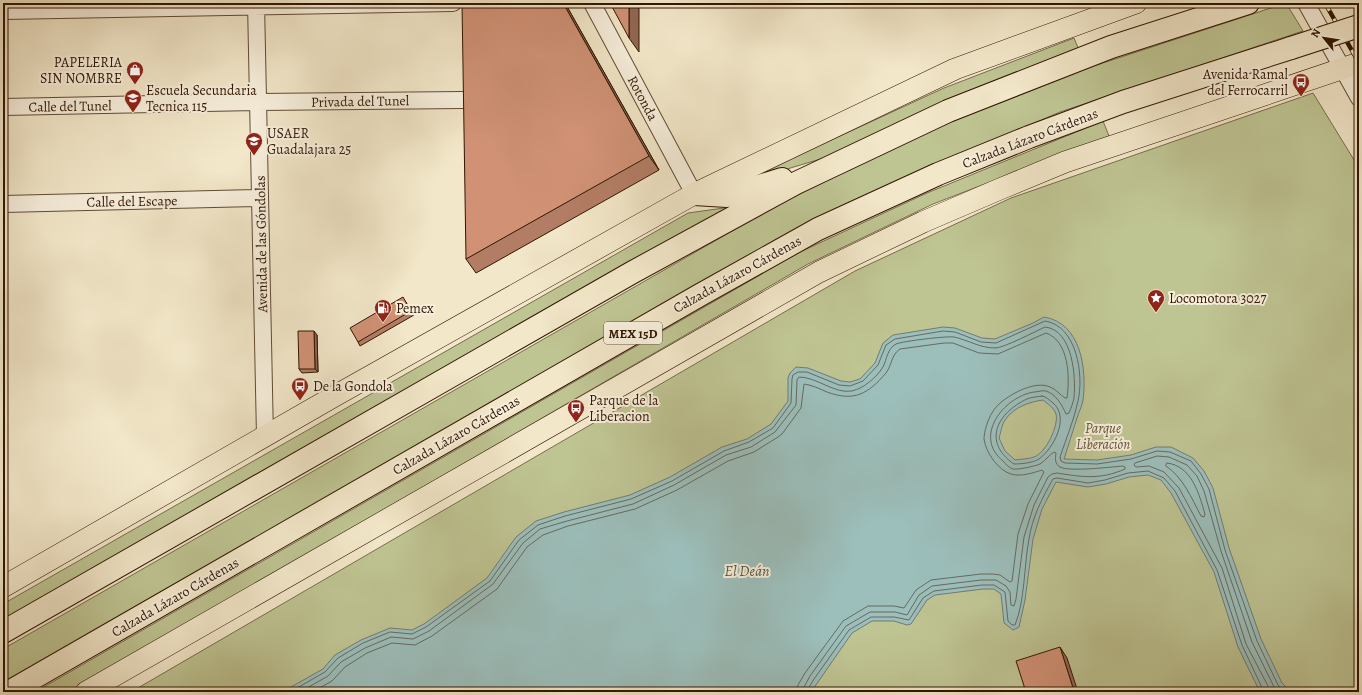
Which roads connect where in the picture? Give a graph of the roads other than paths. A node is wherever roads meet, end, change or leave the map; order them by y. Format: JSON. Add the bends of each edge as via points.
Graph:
{"nodes":[{"id":1,"x":453,"y":3,"type":"edge"},
{"id":2,"x":592,"y":3,"type":"edge"},
{"id":3,"x":1136,"y":3,"type":"edge"},
{"id":4,"x":1248,"y":3,"type":"edge"},
{"id":5,"x":1306,"y":3,"type":"edge"},
{"id":6,"x":256,"y":5,"type":"edge"},
{"id":7,"x":3,"y":11,"type":"edge"},
{"id":8,"x":1359,"y":26,"type":"edge"},
{"id":9,"x":1351,"y":65,"type":"edge"},
{"id":10,"x":1359,"y":98,"type":"edge"},
{"id":11,"x":463,"y":100,"type":"edge"},
{"id":12,"x":258,"y":102,"type":"junction"},
{"id":13,"x":3,"y":107,"type":"edge"},
{"id":14,"x":848,"y":158,"type":"junction"},
{"id":15,"x":694,"y":194,"type":"junction"},
{"id":16,"x":260,"y":198,"type":"junction"},
{"id":17,"x":3,"y":204,"type":"edge"},
{"id":18,"x":265,"y":437,"type":"junction"},
{"id":19,"x":3,"y":587,"type":"edge"},
{"id":20,"x":3,"y":632,"type":"edge"},
{"id":21,"x":9,"y":692,"type":"edge"},
{"id":22,"x":86,"y":692,"type":"edge"}],
"edges":[{"from":1,"to":6,"type":"street"},
{"from":2,"to":15,"type":"street","name":"Rotonda"},
{"from":3,"to":15,"type":"main road","via":[[955,69]]},
{"from":4,"to":14,"type":"highway","via":[[1111,47],[948,111]]},
{"from":5,"to":9,"type":"street"},
{"from":6,"to":7,"type":"street"},
{"from":6,"to":12,"type":"street","name":"Avenida de las Góndolas"},
{"from":8,"to":21,"type":"highway","name":"Calzada Lázaro Cárdenas","number":"MEX 15D","bridge":true,"via":[[1122,102],[938,174],[818,229],[700,294]]},
{"from":9,"to":10,"type":"street"},
{"from":9,"to":22,"type":"main road","via":[[1065,162],[923,222],[819,272]]},
{"from":11,"to":12,"type":"street","name":"Privada del Tunel"},
{"from":12,"to":13,"type":"street","name":"Calle del Tunel"},
{"from":12,"to":16,"type":"street","name":"Avenida de las Góndolas"},
{"from":14,"to":15,"type":"highway","via":[[727,196]]},
{"from":14,"to":20,"type":"highway","via":[[796,182],[633,272]]},
{"from":15,"to":18,"type":"main road"},
{"from":16,"to":17,"type":"street","name":"Calle del Escape"},
{"from":16,"to":18,"type":"street","name":"Avenida de las Góndolas"},
{"from":18,"to":19,"type":"main road"}]}
